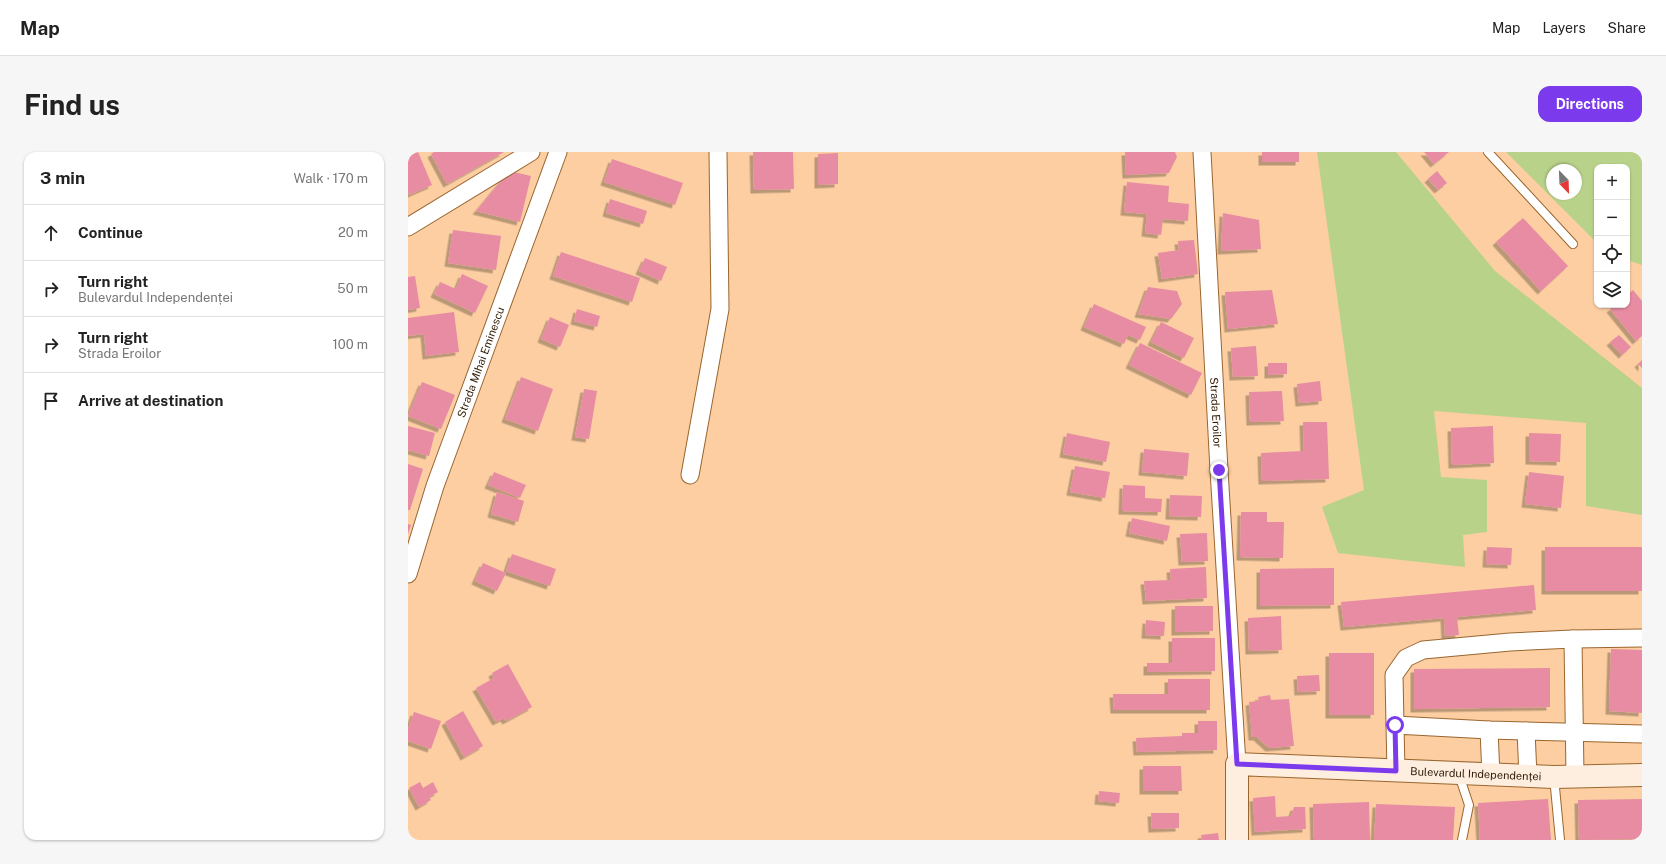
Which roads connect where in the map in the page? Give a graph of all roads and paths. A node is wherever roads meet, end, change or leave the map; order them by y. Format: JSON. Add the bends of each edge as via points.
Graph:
{"nodes":[{"id":1,"x":531,"y":152,"type":"edge"},
{"id":2,"x":558,"y":152,"type":"edge"},
{"id":3,"x":718,"y":152,"type":"edge"},
{"id":4,"x":1202,"y":152,"type":"edge"},
{"id":5,"x":1488,"y":152,"type":"edge"},
{"id":6,"x":408,"y":228,"type":"edge"},
{"id":7,"x":1573,"y":244,"type":"dead end"},
{"id":8,"x":690,"y":475,"type":"dead end"},
{"id":9,"x":408,"y":574,"type":"edge"},
{"id":10,"x":1573,"y":638,"type":"junction"},
{"id":11,"x":1642,"y":638,"type":"edge"},
{"id":12,"x":1395,"y":725,"type":"junction"},
{"id":13,"x":1489,"y":730,"type":"junction"},
{"id":14,"x":1526,"y":731,"type":"junction"},
{"id":15,"x":1574,"y":732,"type":"junction"},
{"id":16,"x":1642,"y":734,"type":"edge"},
{"id":17,"x":1237,"y":764,"type":"junction"},
{"id":18,"x":1396,"y":771,"type":"junction"},
{"id":19,"x":1459,"y":773,"type":"junction"},
{"id":20,"x":1491,"y":774,"type":"junction"},
{"id":21,"x":1642,"y":775,"type":"edge"},
{"id":22,"x":1528,"y":776,"type":"junction"},
{"id":23,"x":1575,"y":776,"type":"junction"},
{"id":24,"x":1554,"y":777,"type":"junction"},
{"id":25,"x":1237,"y":840,"type":"edge"},
{"id":26,"x":1462,"y":840,"type":"edge"},
{"id":27,"x":1560,"y":840,"type":"edge"}],
"edges":[{"from":1,"to":6,"type":"street"},
{"from":2,"to":9,"type":"street","name":"Strada Mihai Eminescu","via":[[436,486]]},
{"from":3,"to":8,"type":"street","via":[[720,309]]},
{"from":4,"to":17,"type":"street","name":"Strada Eroilor"},
{"from":5,"to":7,"type":"lane"},
{"from":10,"to":11,"type":"street"},
{"from":10,"to":12,"type":"street","via":[[1423,650],[1406,658],[1394,675]]},
{"from":10,"to":15,"type":"street"},
{"from":12,"to":13,"type":"street"},
{"from":12,"to":18,"type":"street"},
{"from":13,"to":14,"type":"street"},
{"from":13,"to":20,"type":"street"},
{"from":14,"to":15,"type":"street"},
{"from":14,"to":22,"type":"street"},
{"from":15,"to":16,"type":"street"},
{"from":15,"to":23,"type":"street"},
{"from":17,"to":18,"type":"street","name":"Bulevardul Independenței"},
{"from":17,"to":25,"type":"street","name":"Strada Eroilor"},
{"from":18,"to":19,"type":"street","name":"Bulevardul Independenței"},
{"from":19,"to":20,"type":"street","name":"Bulevardul Independenței"},
{"from":19,"to":26,"type":"lane","via":[[1468,805]]},
{"from":20,"to":22,"type":"street","name":"Bulevardul Independenței"},
{"from":21,"to":23,"type":"street","name":"Bulevardul Independenței"},
{"from":22,"to":24,"type":"street","name":"Bulevardul Independenței"},
{"from":23,"to":24,"type":"street","name":"Bulevardul Independenței"},
{"from":24,"to":27,"type":"lane"}]}
